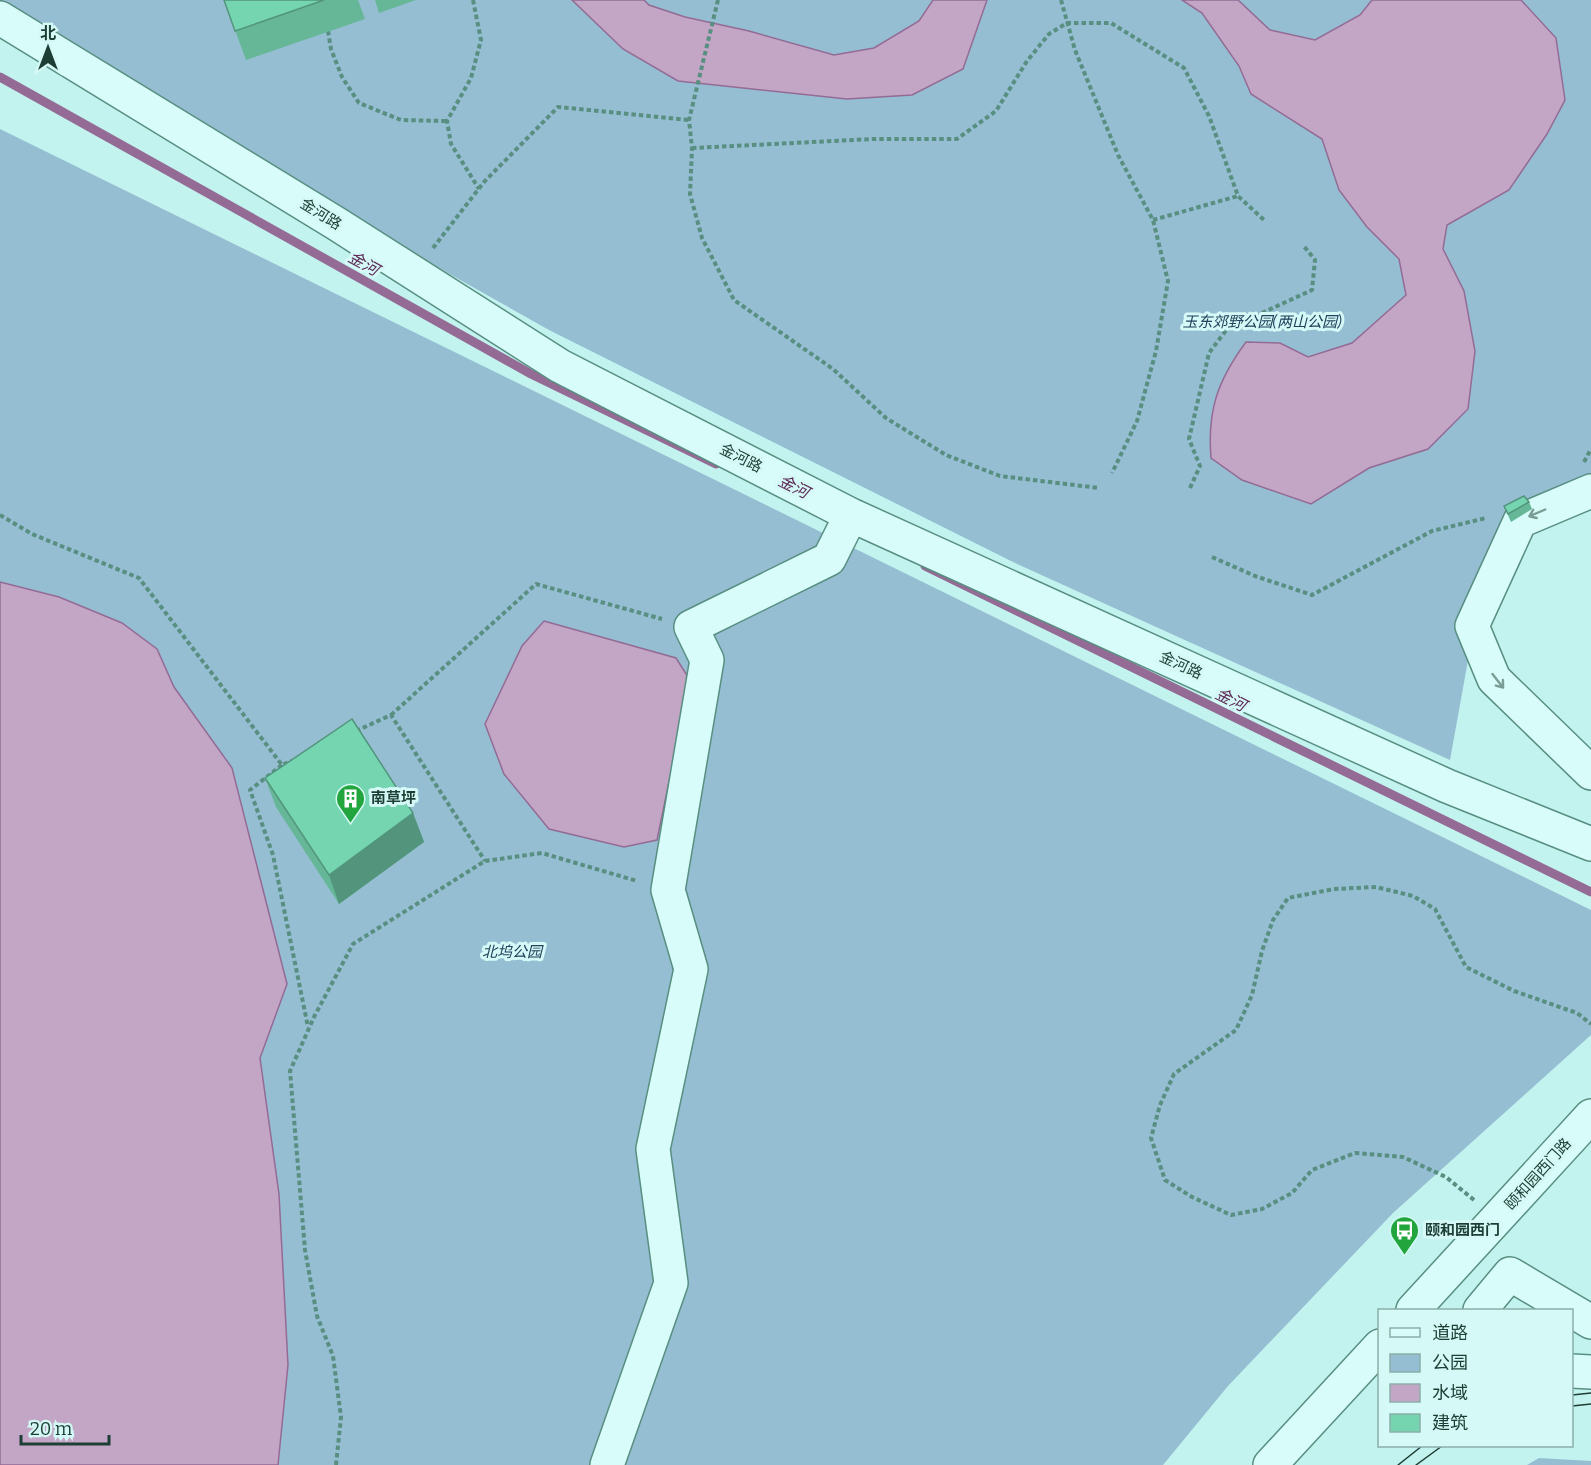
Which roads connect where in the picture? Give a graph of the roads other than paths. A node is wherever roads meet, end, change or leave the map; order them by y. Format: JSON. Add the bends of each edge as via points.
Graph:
{"nodes":[{"id":1,"x":0,"y":18,"type":"edge"},
{"id":2,"x":1591,"y":491,"type":"edge"},
{"id":3,"x":846,"y":524,"type":"junction"},
{"id":4,"x":1591,"y":773,"type":"edge"},
{"id":5,"x":1591,"y":844,"type":"edge"},
{"id":6,"x":1591,"y":1116,"type":"edge"},
{"id":7,"x":1415,"y":1309,"type":"edge"},
{"id":8,"x":1482,"y":1309,"type":"edge"},
{"id":9,"x":1569,"y":1309,"type":"edge"},
{"id":10,"x":1573,"y":1311,"type":"edge"},
{"id":11,"x":1591,"y":1322,"type":"edge"},
{"id":12,"x":1378,"y":1348,"type":"edge"},
{"id":13,"x":1573,"y":1371,"type":"edge"},
{"id":14,"x":1591,"y":1372,"type":"edge"},
{"id":15,"x":1279,"y":1462,"type":"edge"},
{"id":16,"x":607,"y":1465,"type":"edge"}],
"edges":[{"from":1,"to":3,"type":"street","name":"金河路","via":[[560,366]]},
{"from":2,"to":4,"type":"street","one_way":true,"via":[[1520,521],[1472,626],[1494,679]]},
{"from":3,"to":5,"type":"street","name":"金河路","via":[[1447,786]]},
{"from":3,"to":16,"type":"street","via":[[830,559],[691,627],[707,660],[668,890],[691,969],[653,1149],[671,1283]]},
{"from":6,"to":7,"type":"street","name":"颐和园西门路"},
{"from":8,"to":9,"type":"street","via":[[1510,1274]]},
{"from":10,"to":11,"type":"street"},
{"from":12,"to":15,"type":"street"},
{"from":13,"to":14,"type":"street"}]}
